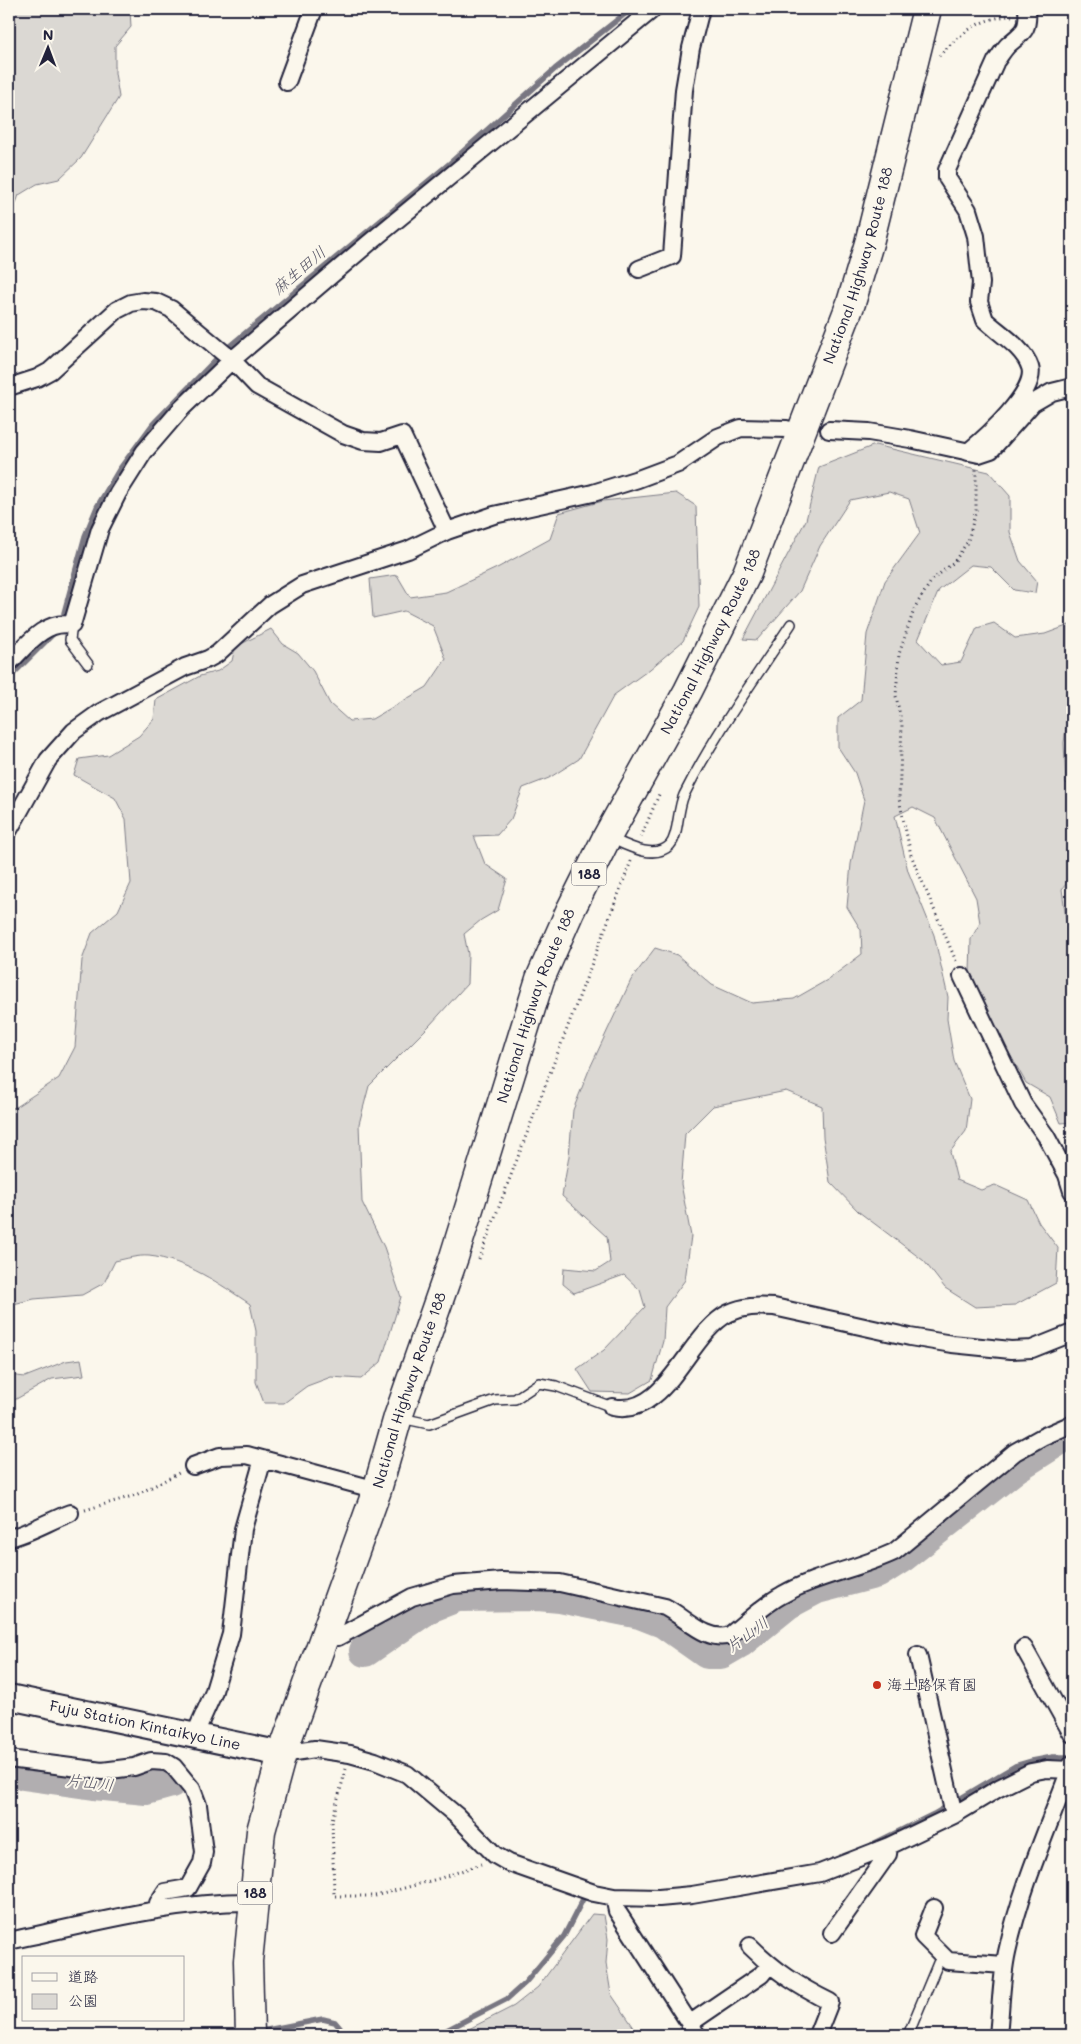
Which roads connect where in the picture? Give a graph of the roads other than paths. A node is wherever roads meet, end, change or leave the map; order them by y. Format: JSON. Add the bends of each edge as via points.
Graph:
{"nodes":[{"id":1,"x":314,"y":9,"type":"edge"},
{"id":2,"x":653,"y":9,"type":"edge"},
{"id":3,"x":701,"y":9,"type":"edge"},
{"id":4,"x":927,"y":9,"type":"edge"},
{"id":5,"x":1028,"y":12,"type":"edge"},
{"id":6,"x":287,"y":82,"type":"dead end"},
{"id":7,"x":639,"y":269,"type":"dead end"},
{"id":8,"x":232,"y":360,"type":"junction"},
{"id":9,"x":9,"y":387,"type":"edge"},
{"id":10,"x":1072,"y":387,"type":"edge"},
{"id":11,"x":787,"y":430,"type":"dead end"},
{"id":12,"x":829,"y":430,"type":"dead end"},
{"id":13,"x":973,"y":453,"type":"junction"},
{"id":14,"x":448,"y":531,"type":"junction"},
{"id":15,"x":791,"y":624,"type":"dead end"},
{"id":16,"x":72,"y":625,"type":"junction"},
{"id":17,"x":9,"y":663,"type":"edge"},
{"id":18,"x":88,"y":664,"type":"dead end"},
{"id":19,"x":9,"y":830,"type":"edge"},
{"id":20,"x":607,"y":837,"type":"junction"},
{"id":21,"x":962,"y":976,"type":"road end"},
{"id":22,"x":1070,"y":1180,"type":"edge"},
{"id":23,"x":1072,"y":1333,"type":"edge"},
{"id":24,"x":612,"y":1407,"type":"joint"},
{"id":25,"x":398,"y":1417,"type":"junction"},
{"id":26,"x":1072,"y":1424,"type":"edge"},
{"id":27,"x":263,"y":1459,"type":"junction"},
{"id":28,"x":193,"y":1466,"type":"road end"},
{"id":29,"x":376,"y":1490,"type":"junction"},
{"id":30,"x":70,"y":1512,"type":"road end"},
{"id":31,"x":9,"y":1538,"type":"edge"},
{"id":32,"x":324,"y":1638,"type":"junction"},
{"id":33,"x":1024,"y":1648,"type":"dead end"},
{"id":34,"x":918,"y":1655,"type":"dead end"},
{"id":35,"x":9,"y":1697,"type":"edge"},
{"id":36,"x":1072,"y":1734,"type":"edge"},
{"id":37,"x":194,"y":1736,"type":"junction"},
{"id":38,"x":282,"y":1754,"type":"junction"},
{"id":39,"x":9,"y":1759,"type":"edge"},
{"id":40,"x":1072,"y":1768,"type":"edge"},
{"id":41,"x":954,"y":1815,"type":"junction"},
{"id":42,"x":888,"y":1846,"type":"junction"},
{"id":43,"x":614,"y":1897,"type":"junction"},
{"id":44,"x":254,"y":1902,"type":"junction"},
{"id":45,"x":934,"y":1908,"type":"dead end"},
{"id":46,"x":158,"y":1909,"type":"junction"},
{"id":47,"x":832,"y":1933,"type":"dead end"},
{"id":48,"x":9,"y":1941,"type":"edge"},
{"id":49,"x":750,"y":1946,"type":"dead end"},
{"id":50,"x":944,"y":1957,"type":"junction"},
{"id":51,"x":769,"y":1965,"type":"junction"},
{"id":52,"x":1004,"y":1966,"type":"junction"},
{"id":53,"x":693,"y":2030,"type":"edge"},
{"id":54,"x":250,"y":2035,"type":"edge"},
{"id":55,"x":817,"y":2035,"type":"edge"},
{"id":56,"x":908,"y":2035,"type":"edge"},
{"id":57,"x":998,"y":2035,"type":"edge"}],
"edges":[{"from":1,"to":6,"type":"street"},
{"from":2,"to":8,"type":"street","via":[[391,224]]},
{"from":3,"to":7,"type":"street","via":[[684,90],[672,256]]},
{"from":4,"to":20,"type":"highway","name":"National Highway Route 188","number":"188","via":[[851,303],[790,462],[747,572],[688,691]]},
{"from":5,"to":13,"type":"street","via":[[1023,34],[1006,47],[996,61],[947,170],[947,178],[968,210],[976,236],[982,313],[985,320],[1022,353],[1031,368],[1029,385]]},
{"from":8,"to":9,"type":"street","via":[[171,309],[156,302],[143,301],[118,310],[50,372]]},
{"from":8,"to":14,"type":"street","via":[[257,386],[343,434],[363,441],[382,442],[402,436]]},
{"from":8,"to":16,"type":"street","via":[[181,409],[144,452],[118,493],[100,529]]},
{"from":10,"to":13,"type":"street","via":[[1052,392],[1033,402],[991,450]]},
{"from":11,"to":14,"type":"street","via":[[740,428],[718,437],[678,464],[638,479],[593,493],[494,515]]},
{"from":12,"to":13,"type":"street","via":[[877,433]]},
{"from":14,"to":19,"type":"street","via":[[408,550],[302,585],[270,604],[217,654],[99,712],[74,731],[48,760]]},
{"from":15,"to":20,"type":"lane","via":[[701,761],[680,802],[676,833],[670,846],[656,852],[636,850]]},
{"from":16,"to":17,"type":"street","via":[[46,628]]},
{"from":16,"to":18,"type":"lane","via":[[70,640]]},
{"from":20,"to":25,"type":"highway","name":"National Highway Route 188","number":"188","via":[[540,980],[454,1257]]},
{"from":21,"to":22,"type":"street","via":[[1024,1104]]},
{"from":23,"to":24,"type":"street","via":[[1032,1349],[1011,1350],[910,1337],[774,1307],[750,1306],[728,1313],[709,1328],[662,1388],[644,1402],[624,1410]]},
{"from":24,"to":25,"type":"lane","via":[[539,1383],[515,1399],[495,1400],[429,1424]]},
{"from":25,"to":29,"type":"highway","name":"National Highway Route 188","number":"188"},
{"from":26,"to":32,"type":"street","via":[[1015,1452],[894,1552],[806,1583],[780,1596],[722,1638],[708,1636],[665,1607],[560,1583],[528,1580],[453,1585],[412,1597],[338,1637]]},
{"from":27,"to":28,"type":"street","via":[[246,1455],[220,1456]]},
{"from":27,"to":29,"type":"street"},
{"from":27,"to":37,"type":"street","via":[[243,1530],[231,1634],[213,1694]]},
{"from":29,"to":32,"type":"highway","name":"National Highway Route 188","number":"188"},
{"from":30,"to":31,"type":"street","via":[[32,1531]]},
{"from":32,"to":38,"type":"highway","name":"National Highway Route 188","number":"188"},
{"from":33,"to":36,"type":"street"},
{"from":34,"to":41,"type":"street"},
{"from":35,"to":37,"type":"main road","name":"Fuju Station Kintaikyo Line"},
{"from":37,"to":38,"type":"main road","name":"Fuju Station Kintaikyo Line"},
{"from":38,"to":43,"type":"street","via":[[314,1749],[350,1754],[407,1774],[457,1816],[496,1855],[544,1876]]},
{"from":38,"to":44,"type":"highway","name":"National Highway Route 188","number":"188","via":[[261,1831]]},
{"from":39,"to":46,"type":"street","via":[[102,1771],[134,1768],[151,1761],[166,1762],[174,1767],[192,1789],[198,1805],[204,1852],[202,1863],[188,1888],[165,1892]]},
{"from":40,"to":41,"type":"street","via":[[1030,1772]]},
{"from":40,"to":52,"type":"street","via":[[1022,1897]]},
{"from":41,"to":42,"type":"street"},
{"from":42,"to":43,"type":"street","via":[[808,1876],[659,1898]]},
{"from":42,"to":47,"type":"street","via":[[888,1854]]},
{"from":43,"to":53,"type":"street","via":[[617,1911]]},
{"from":44,"to":46,"type":"street"},
{"from":44,"to":54,"type":"highway","name":"National Highway Route 188","number":"188","via":[[248,1961]]},
{"from":45,"to":50,"type":"street","via":[[924,1936]]},
{"from":46,"to":48,"type":"street"},
{"from":49,"to":51,"type":"street"},
{"from":50,"to":52,"type":"street","via":[[948,1961]]},
{"from":50,"to":56,"type":"lane","via":[[938,1963]]},
{"from":51,"to":53,"type":"street"},
{"from":51,"to":55,"type":"street","via":[[800,1987],[830,2002]]},
{"from":52,"to":57,"type":"street"}]}
